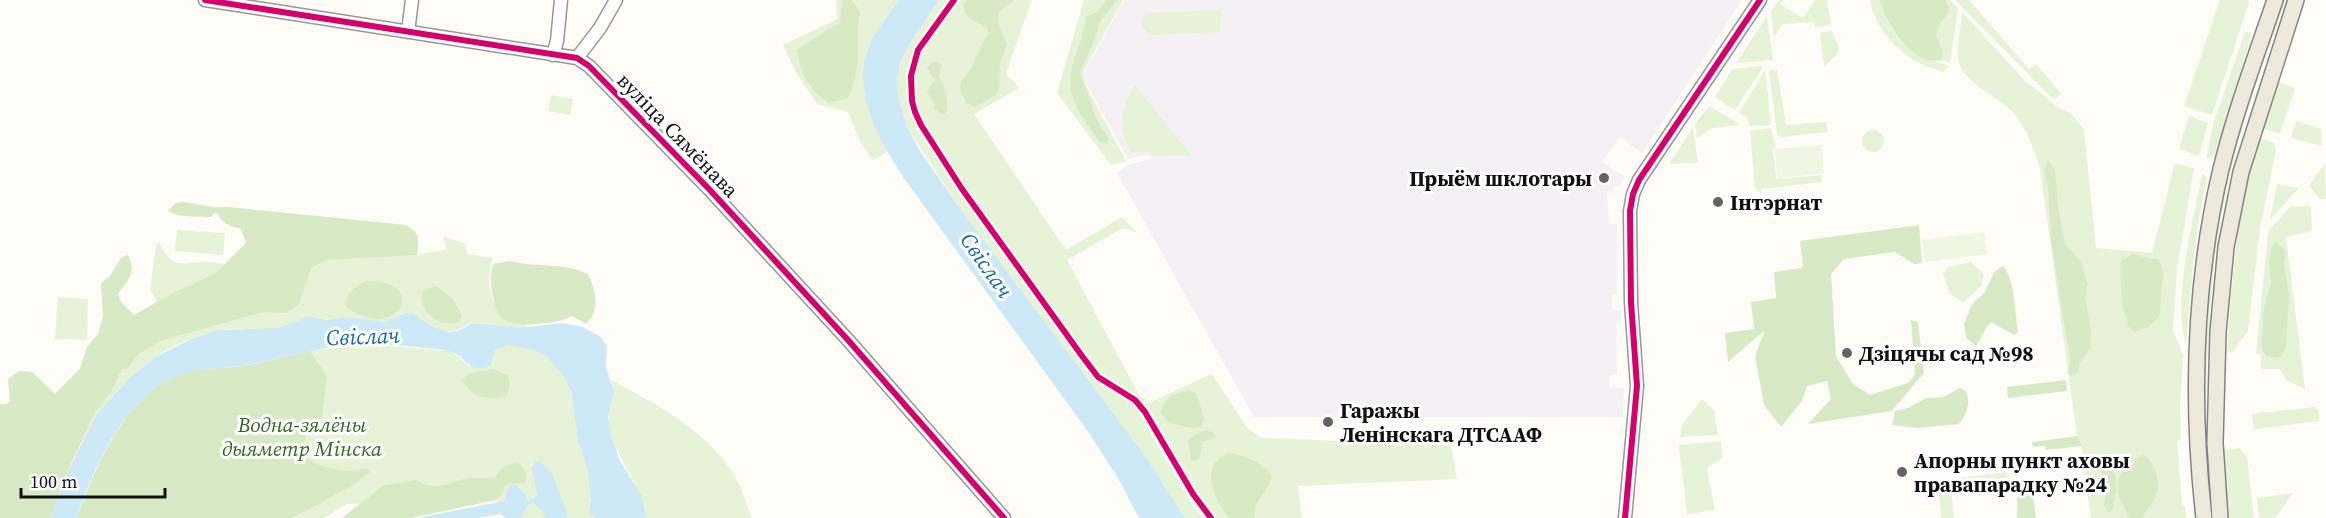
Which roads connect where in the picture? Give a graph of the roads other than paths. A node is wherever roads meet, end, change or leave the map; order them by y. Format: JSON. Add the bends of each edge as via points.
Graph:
{"nodes":[{"id":1,"x":205,"y":0,"type":"edge"},
{"id":2,"x":412,"y":0,"type":"edge"},
{"id":3,"x":561,"y":0,"type":"edge"},
{"id":4,"x":616,"y":0,"type":"edge"},
{"id":5,"x":1760,"y":0,"type":"edge"},
{"id":6,"x":2275,"y":0,"type":"edge"},
{"id":7,"x":2296,"y":0,"type":"edge"},
{"id":8,"x":408,"y":32,"type":"junction"},
{"id":9,"x":554,"y":55,"type":"junction"},
{"id":10,"x":577,"y":58,"type":"junction"},
{"id":11,"x":1005,"y":518,"type":"edge"},
{"id":12,"x":1625,"y":518,"type":"edge"},
{"id":13,"x":2204,"y":518,"type":"edge"},
{"id":14,"x":2220,"y":518,"type":"edge"}],
"edges":[{"from":1,"to":8,"type":"street"},
{"from":2,"to":8,"type":"street"},
{"from":3,"to":9,"type":"street"},
{"from":4,"to":10,"type":"street"},
{"from":5,"to":12,"type":"street","via":[[1633,194],[1631,302],[1637,386]]},
{"from":6,"to":13,"type":"main road","via":[[2222,168],[2207,245],[2196,411]]},
{"from":7,"to":14,"type":"main road","via":[[2241,172],[2226,247],[2218,332],[2215,443]]},
{"from":8,"to":9,"type":"street"},
{"from":9,"to":10,"type":"street"},
{"from":10,"to":11,"type":"street","name":"вуліца Сямёнава","via":[[590,66],[731,214]]}]}
